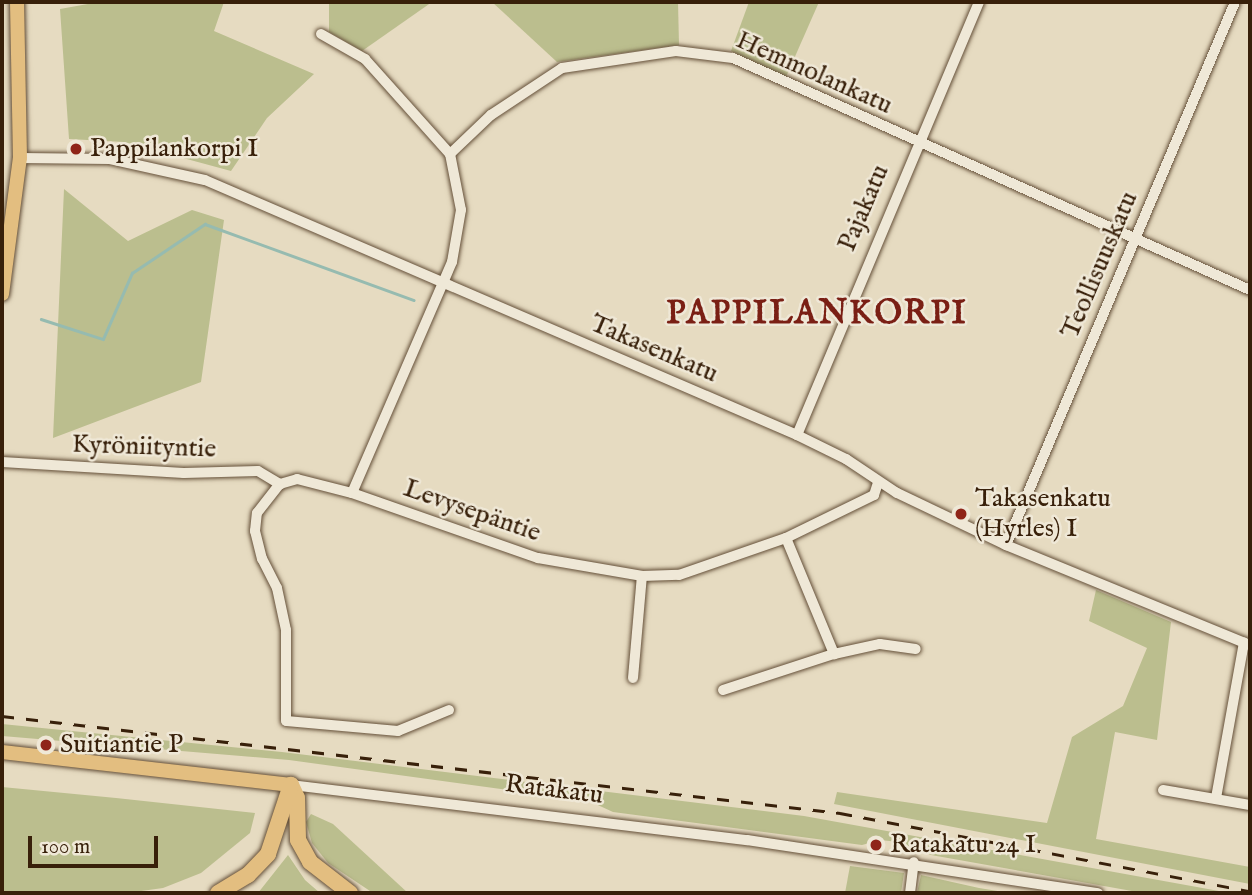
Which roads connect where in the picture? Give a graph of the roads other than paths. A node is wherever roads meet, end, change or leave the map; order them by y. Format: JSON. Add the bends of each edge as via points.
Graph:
{"nodes":[{"id":1,"x":18,"y":2,"type":"edge"},
{"id":2,"x":979,"y":2,"type":"edge"},
{"id":3,"x":1236,"y":2,"type":"edge"},
{"id":4,"x":321,"y":34,"type":"dead end"},
{"id":5,"x":916,"y":144,"type":"junction"},
{"id":6,"x":450,"y":153,"type":"junction"},
{"id":7,"x":20,"y":158,"type":"junction"},
{"id":8,"x":1136,"y":241,"type":"junction"},
{"id":9,"x":444,"y":286,"type":"junction"},
{"id":10,"x":1250,"y":290,"type":"edge"},
{"id":11,"x":2,"y":294,"type":"edge"},
{"id":12,"x":797,"y":435,"type":"junction"},
{"id":13,"x":2,"y":462,"type":"edge"},
{"id":14,"x":878,"y":483,"type":"junction"},
{"id":15,"x":280,"y":484,"type":"junction"},
{"id":16,"x":352,"y":493,"type":"junction"},
{"id":17,"x":786,"y":538,"type":"junction"},
{"id":18,"x":1006,"y":545,"type":"junction"},
{"id":19,"x":642,"y":576,"type":"junction"},
{"id":20,"x":1247,"y":644,"type":"edge"},
{"id":21,"x":916,"y":649,"type":"dead end"},
{"id":22,"x":834,"y":654,"type":"junction"},
{"id":23,"x":633,"y":678,"type":"dead end"},
{"id":24,"x":723,"y":690,"type":"dead end"},
{"id":25,"x":449,"y":710,"type":"dead end"},
{"id":26,"x":2,"y":752,"type":"edge"},
{"id":27,"x":291,"y":785,"type":"junction"},
{"id":28,"x":1163,"y":790,"type":"dead end"},
{"id":29,"x":1216,"y":798,"type":"junction"},
{"id":30,"x":1250,"y":805,"type":"edge"},
{"id":31,"x":914,"y":862,"type":"junction"},
{"id":32,"x":218,"y":893,"type":"edge"},
{"id":33,"x":350,"y":893,"type":"edge"},
{"id":34,"x":910,"y":893,"type":"edge"},
{"id":35,"x":1098,"y":893,"type":"edge"}],
"edges":[{"from":1,"to":7,"type":"main road"},
{"from":2,"to":5,"type":"street","name":"Pajakatu"},
{"from":3,"to":8,"type":"street","name":"Teollisuuskatu"},
{"from":4,"to":6,"type":"street","via":[[365,59]]},
{"from":5,"to":6,"type":"street","name":"Hemmolankatu","via":[[733,58],[695,51],[562,68],[491,115]]},
{"from":5,"to":8,"type":"street","name":"Hemmolankatu"},
{"from":5,"to":12,"type":"street","name":"Pajakatu"},
{"from":6,"to":9,"type":"street","via":[[461,210]]},
{"from":7,"to":9,"type":"street","name":"Takasenkatu","via":[[110,159],[205,180]]},
{"from":7,"to":11,"type":"main road"},
{"from":8,"to":10,"type":"street","name":"Hemmolankatu"},
{"from":8,"to":18,"type":"street","name":"Teollisuuskatu"},
{"from":9,"to":12,"type":"street","name":"Takasenkatu"},
{"from":9,"to":16,"type":"street"},
{"from":12,"to":14,"type":"street","name":"Takasenkatu","via":[[846,459]]},
{"from":13,"to":15,"type":"street","name":"Kyröniityntie","via":[[184,473],[258,471]]},
{"from":14,"to":17,"type":"street","name":"Levysepäntie","via":[[874,495]]},
{"from":14,"to":18,"type":"street","name":"Takasenkatu"},
{"from":15,"to":16,"type":"street","name":"Levysepäntie","via":[[298,480]]},
{"from":15,"to":25,"type":"street","via":[[257,513],[256,531],[262,559],[277,588],[286,630],[286,720],[398,732]]},
{"from":16,"to":19,"type":"street","name":"Levysepäntie","via":[[538,558]]},
{"from":17,"to":19,"type":"street","name":"Levysepäntie","via":[[679,575]]},
{"from":17,"to":22,"type":"street"},
{"from":18,"to":20,"type":"street","name":"Takasenkatu"},
{"from":19,"to":23,"type":"street"},
{"from":20,"to":29,"type":"street"},
{"from":21,"to":22,"type":"street","via":[[880,644]]},
{"from":22,"to":24,"type":"street"},
{"from":26,"to":27,"type":"main road","name":"Ratakatu"},
{"from":27,"to":31,"type":"street","name":"Ratakatu"},
{"from":27,"to":32,"type":"highway","via":[[268,854],[248,875]]},
{"from":27,"to":33,"type":"highway","via":[[297,798],[298,840],[310,862]]},
{"from":28,"to":29,"type":"street"},
{"from":29,"to":30,"type":"street"},
{"from":31,"to":34,"type":"street"},
{"from":31,"to":35,"type":"street","name":"Ratakatu"}]}
